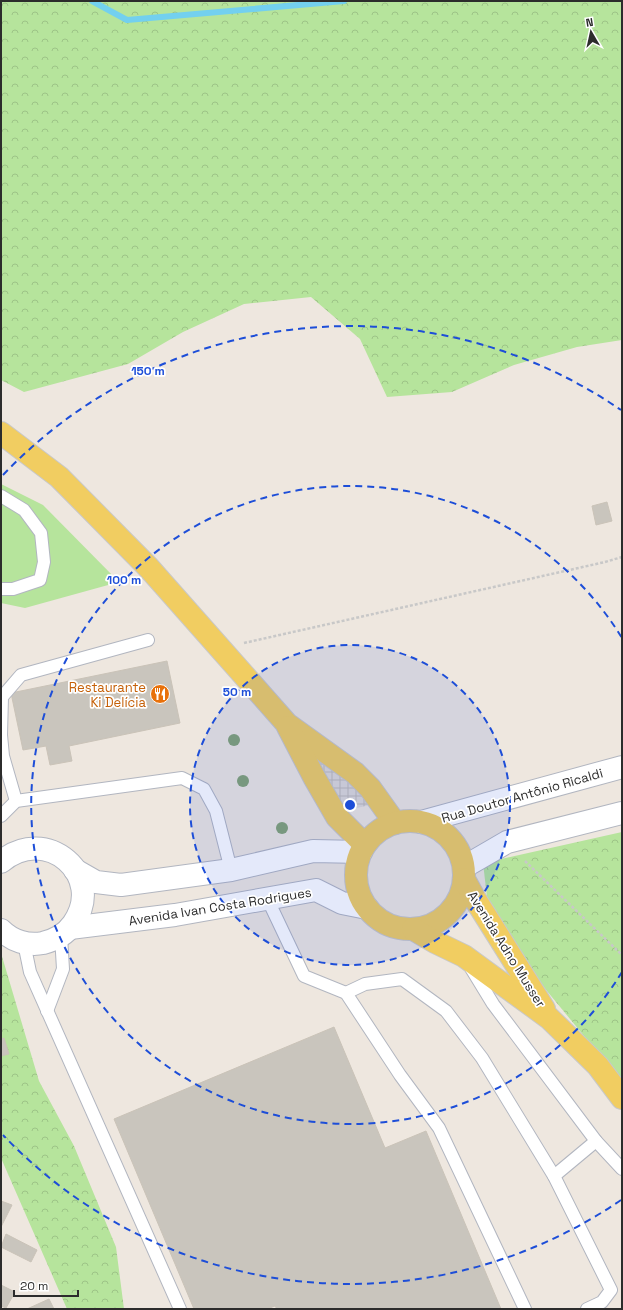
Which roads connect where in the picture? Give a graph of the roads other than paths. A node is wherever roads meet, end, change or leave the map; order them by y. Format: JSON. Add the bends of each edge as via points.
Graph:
{"nodes":[{"id":1,"x":1,"y":433,"type":"edge"},
{"id":2,"x":1,"y":496,"type":"edge"},
{"id":3,"x":1,"y":589,"type":"edge"},
{"id":4,"x":148,"y":640,"type":"dead end"},
{"id":5,"x":287,"y":724,"type":"junction"},
{"id":6,"x":622,"y":767,"type":"edge"},
{"id":7,"x":16,"y":801,"type":"junction"},
{"id":8,"x":622,"y":813,"type":"edge"},
{"id":9,"x":1,"y":816,"type":"edge"},
{"id":10,"x":421,"y":822,"type":"junction"},
{"id":11,"x":395,"y":823,"type":"junction"},
{"id":12,"x":363,"y":849,"type":"junction"},
{"id":13,"x":1,"y":862,"type":"edge"},
{"id":14,"x":75,"y":870,"type":"junction"},
{"id":15,"x":231,"y":870,"type":"junction"},
{"id":16,"x":464,"y":873,"type":"junction"},
{"id":17,"x":267,"y":898,"type":"junction"},
{"id":18,"x":367,"y":908,"type":"junction"},
{"id":19,"x":413,"y":929,"type":"junction"},
{"id":20,"x":66,"y":932,"type":"junction"},
{"id":21,"x":10,"y":938,"type":"edge"},
{"id":22,"x":464,"y":956,"type":"junction"},
{"id":23,"x":346,"y":993,"type":"junction"},
{"id":24,"x":47,"y":1011,"type":"junction"},
{"id":25,"x":550,"y":1018,"type":"junction"},
{"id":26,"x":622,"y":1098,"type":"edge"},
{"id":27,"x":596,"y":1140,"type":"junction"},
{"id":28,"x":622,"y":1169,"type":"edge"},
{"id":29,"x":554,"y":1176,"type":"junction"},
{"id":30,"x":180,"y":1309,"type":"edge"},
{"id":31,"x":525,"y":1309,"type":"edge"},
{"id":32,"x":587,"y":1309,"type":"edge"}],
"edges":[{"from":1,"to":5,"type":"main road","via":[[59,477],[149,568]]},
{"from":2,"to":3,"type":"lane","via":[[24,510],[40,533],[44,562],[40,580],[13,589]]},
{"from":4,"to":7,"type":"lane","via":[[21,675],[2,697],[3,756]]},
{"from":5,"to":11,"type":"main road","via":[[355,772]]},
{"from":5,"to":12,"type":"main road","via":[[337,817]]},
{"from":6,"to":10,"type":"main road","name":"Rua Doutor Antônio Ricaldi"},
{"from":7,"to":9,"type":"lane"},
{"from":7,"to":15,"type":"lane","via":[[182,778],[204,788],[216,811]]},
{"from":8,"to":16,"type":"main road","via":[[507,842]]},
{"from":10,"to":11,"type":"main road"},
{"from":10,"to":16,"type":"main road","via":[[445,834],[454,843],[460,854]]},
{"from":11,"to":12,"type":"main road","via":[[379,831]]},
{"from":12,"to":15,"type":"main road","via":[[313,851]]},
{"from":12,"to":18,"type":"main road","via":[[356,866],[356,882],[359,896]]},
{"from":13,"to":14,"type":"main road","via":[[20,850],[45,849],[67,860]]},
{"from":14,"to":15,"type":"main road","via":[[96,882],[121,885]]},
{"from":14,"to":20,"type":"main road","via":[[81,881],[82,906],[78,918]]},
{"from":16,"to":19,"type":"main road","via":[[461,895],[453,908],[442,919],[428,926]]},
{"from":16,"to":25,"type":"main road","name":"Avenida Adno Musser","via":[[475,899]]},
{"from":17,"to":18,"type":"main road","name":"Avenida Ivan Costa Rodrigues","via":[[316,890],[342,903]]},
{"from":17,"to":20,"type":"main road","name":"Avenida Ivan Costa Rodrigues"},
{"from":17,"to":23,"type":"lane","via":[[304,976]]},
{"from":18,"to":19,"type":"main road","via":[[376,918],[388,924],[400,929]]},
{"from":19,"to":22,"type":"main road","name":"Avenida Adno Musser"},
{"from":20,"to":21,"type":"main road","name":"Avenida Ivan Costa Rodrigues","via":[[49,942],[37,944]]},
{"from":20,"to":24,"type":"lane","via":[[63,969]]},
{"from":21,"to":24,"type":"lane","via":[[30,972]]},
{"from":22,"to":25,"type":"main road","name":"Avenida Adno Musser"},
{"from":22,"to":27,"type":"lane","via":[[493,1004]]},
{"from":23,"to":29,"type":"lane","via":[[365,984],[402,979],[446,1011],[482,1058]]},
{"from":23,"to":31,"type":"lane","via":[[400,1075],[439,1128]]},
{"from":24,"to":30,"type":"lane"},
{"from":25,"to":26,"type":"main road","name":"Avenida Adno Musser","via":[[598,1066]]},
{"from":27,"to":28,"type":"lane"},
{"from":27,"to":29,"type":"lane"},
{"from":29,"to":32,"type":"lane","via":[[611,1290],[602,1302]]}]}
